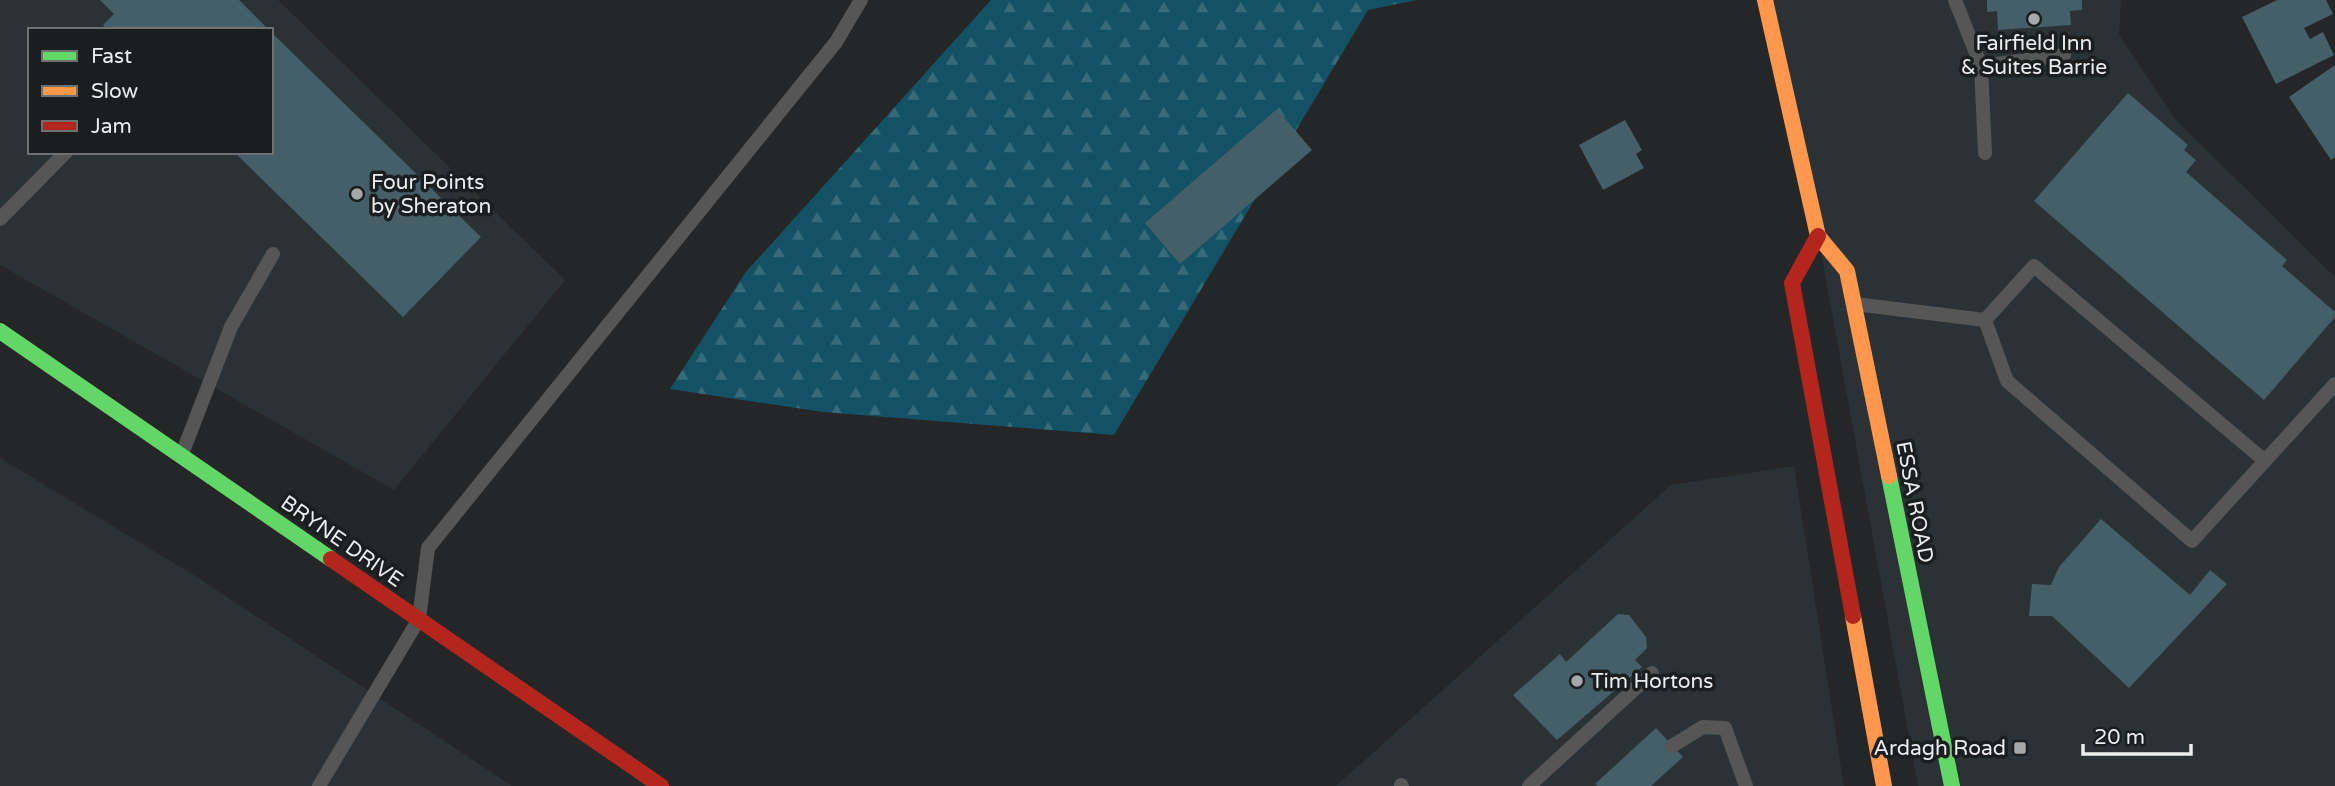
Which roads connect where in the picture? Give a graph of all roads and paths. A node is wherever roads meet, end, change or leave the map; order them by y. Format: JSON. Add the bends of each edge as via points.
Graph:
{"nodes":[{"id":1,"x":861,"y":0,"type":"edge"},
{"id":2,"x":1765,"y":0,"type":"edge"},
{"id":3,"x":1955,"y":0,"type":"edge"},
{"id":4,"x":2064,"y":55,"type":"dead end"},
{"id":5,"x":1982,"y":66,"type":"junction"},
{"id":6,"x":1985,"y":153,"type":"dead end"},
{"id":7,"x":64,"y":154,"type":"edge"},
{"id":8,"x":0,"y":219,"type":"edge"},
{"id":9,"x":1818,"y":236,"type":"junction"},
{"id":10,"x":273,"y":254,"type":"dead end"},
{"id":11,"x":1853,"y":303,"type":"junction"},
{"id":12,"x":1985,"y":320,"type":"junction"},
{"id":13,"x":0,"y":331,"type":"edge"},
{"id":14,"x":2335,"y":384,"type":"edge"},
{"id":15,"x":181,"y":456,"type":"junction"},
{"id":16,"x":2265,"y":461,"type":"junction"},
{"id":17,"x":419,"y":619,"type":"junction"},
{"id":18,"x":1652,"y":673,"type":"dead end"},
{"id":19,"x":1672,"y":746,"type":"dead end"},
{"id":20,"x":1746,"y":785,"type":"edge"},
{"id":21,"x":319,"y":786,"type":"edge"},
{"id":22,"x":661,"y":786,"type":"edge"},
{"id":23,"x":1530,"y":786,"type":"edge"},
{"id":24,"x":1884,"y":786,"type":"edge"},
{"id":25,"x":1952,"y":786,"type":"edge"}],
"edges":[{"from":1,"to":17,"type":"lane","via":[[836,42],[428,548]]},
{"from":2,"to":9,"type":"main road","name":"ESSA ROAD"},
{"from":3,"to":5,"type":"lane"},
{"from":4,"to":5,"type":"lane"},
{"from":5,"to":6,"type":"lane"},
{"from":7,"to":8,"type":"lane"},
{"from":9,"to":11,"type":"main road","name":"ESSA ROAD","via":[[1847,271]]},
{"from":9,"to":24,"type":"main road","via":[[1792,283]]},
{"from":10,"to":15,"type":"lane","via":[[232,327]]},
{"from":11,"to":12,"type":"lane"},
{"from":11,"to":25,"type":"main road","name":"ESSA ROAD"},
{"from":12,"to":16,"type":"lane","via":[[2034,266]]},
{"from":12,"to":16,"type":"lane","via":[[2007,381],[2192,541]]},
{"from":13,"to":15,"type":"main road","name":"BRYNE DRIVE"},
{"from":14,"to":16,"type":"lane"},
{"from":15,"to":17,"type":"main road","name":"BRYNE DRIVE"},
{"from":17,"to":21,"type":"lane"},
{"from":17,"to":22,"type":"main road","name":"BRYNE DRIVE"},
{"from":18,"to":23,"type":"lane"},
{"from":19,"to":20,"type":"lane","via":[[1703,727],[1726,728]]}]}
